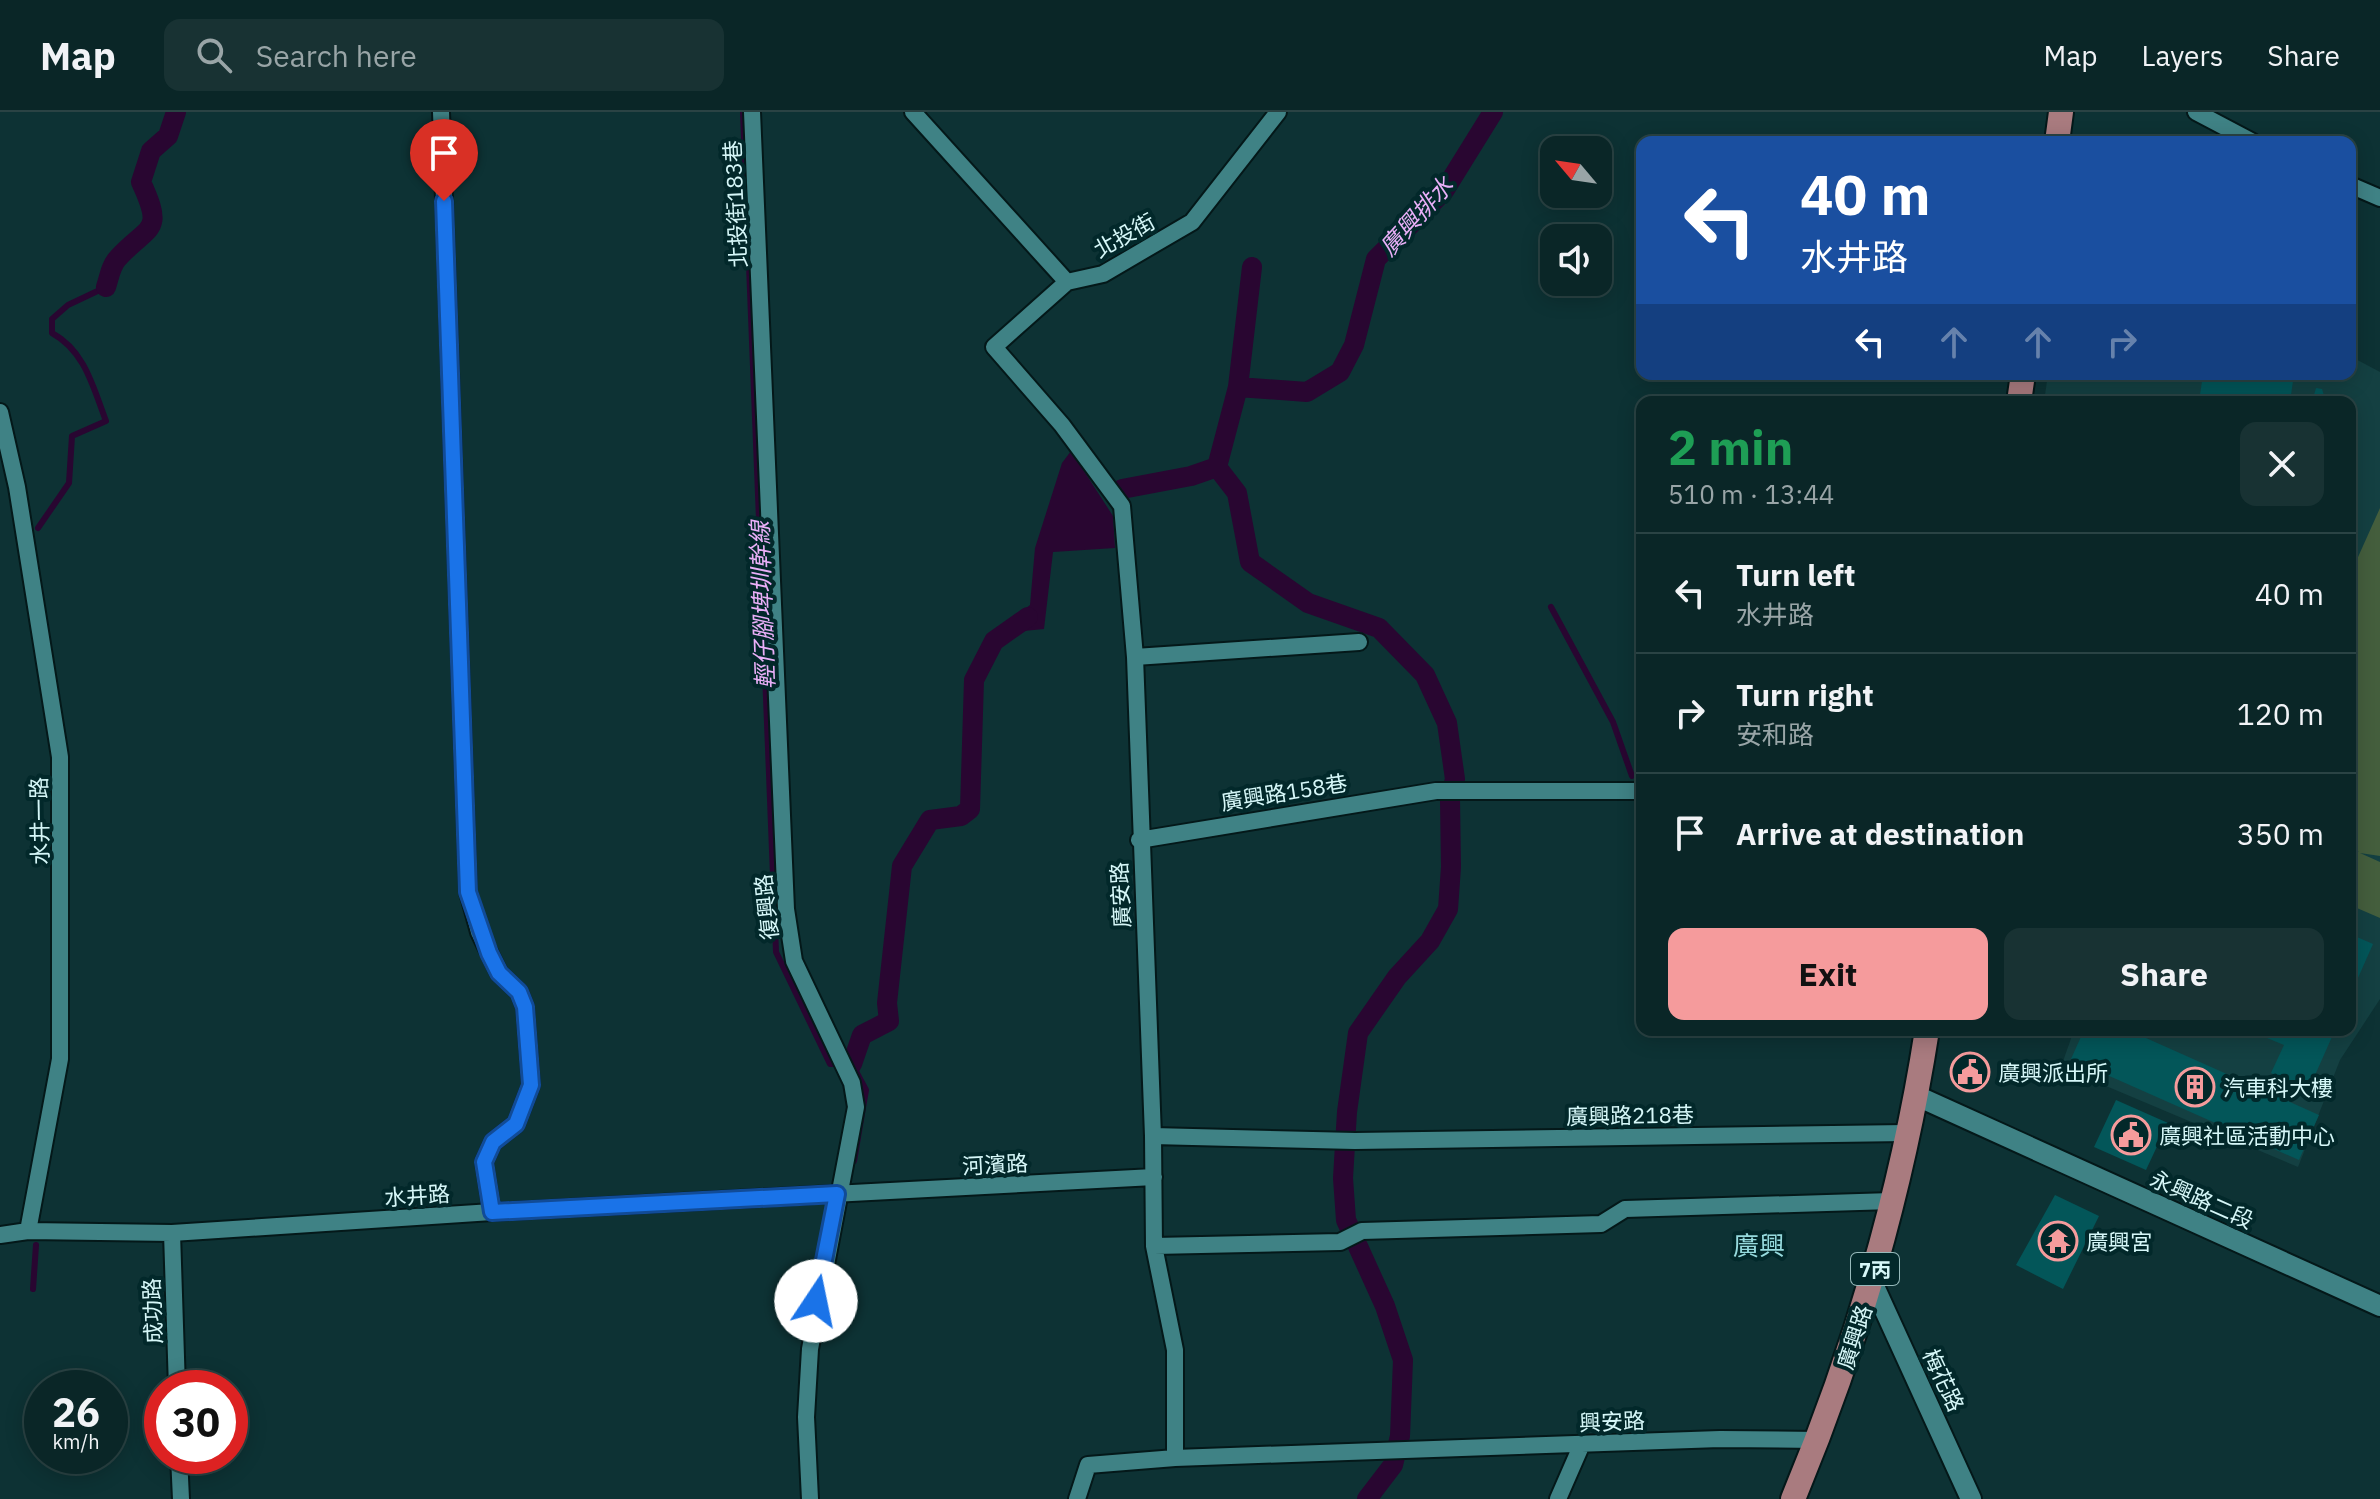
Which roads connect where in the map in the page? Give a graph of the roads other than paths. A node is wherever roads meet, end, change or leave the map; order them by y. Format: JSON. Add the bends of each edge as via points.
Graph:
{"nodes":[{"id":1,"x":441,"y":112,"type":"edge"},
{"id":2,"x":752,"y":112,"type":"edge"},
{"id":3,"x":913,"y":112,"type":"edge"},
{"id":4,"x":1278,"y":112,"type":"edge"},
{"id":5,"x":2061,"y":112,"type":"edge"},
{"id":6,"x":2196,"y":112,"type":"edge"},
{"id":7,"x":2058,"y":136,"type":"edge"},
{"id":8,"x":2242,"y":136,"type":"edge"},
{"id":9,"x":2356,"y":188,"type":"edge"},
{"id":10,"x":2380,"y":198,"type":"edge"},
{"id":11,"x":1067,"y":282,"type":"junction"},
{"id":12,"x":761,"y":294,"type":"joint"},
{"id":13,"x":0,"y":412,"type":"edge"},
{"id":14,"x":1359,"y":642,"type":"dead end"},
{"id":15,"x":1135,"y":657,"type":"junction"},
{"id":16,"x":1636,"y":791,"type":"edge"},
{"id":17,"x":1139,"y":840,"type":"junction"},
{"id":18,"x":1926,"y":1036,"type":"edge"},
{"id":19,"x":1917,"y":1096,"type":"junction"},
{"id":20,"x":1906,"y":1133,"type":"junction"},
{"id":21,"x":1153,"y":1136,"type":"junction"},
{"id":22,"x":1154,"y":1177,"type":"junction"},
{"id":23,"x":837,"y":1194,"type":"junction"},
{"id":24,"x":1892,"y":1201,"type":"junction"},
{"id":25,"x":492,"y":1212,"type":"junction"},
{"id":26,"x":28,"y":1231,"type":"junction"},
{"id":27,"x":172,"y":1233,"type":"junction"},
{"id":28,"x":0,"y":1235,"type":"edge"},
{"id":29,"x":1154,"y":1246,"type":"junction"},
{"id":30,"x":1872,"y":1282,"type":"junction"},
{"id":31,"x":2380,"y":1306,"type":"edge"},
{"id":32,"x":176,"y":1370,"type":"edge"},
{"id":33,"x":1818,"y":1440,"type":"junction"},
{"id":34,"x":1582,"y":1444,"type":"junction"},
{"id":35,"x":1175,"y":1458,"type":"junction"},
{"id":36,"x":180,"y":1474,"type":"edge"},
{"id":37,"x":181,"y":1499,"type":"edge"},
{"id":38,"x":810,"y":1499,"type":"edge"},
{"id":39,"x":1077,"y":1499,"type":"edge"},
{"id":40,"x":1558,"y":1499,"type":"edge"},
{"id":41,"x":1793,"y":1499,"type":"edge"},
{"id":42,"x":1971,"y":1499,"type":"edge"}],
"edges":[{"from":1,"to":25,"type":"street","via":[[468,892],[479,932],[499,973],[519,992],[525,1007],[531,1085],[516,1124],[493,1142],[484,1162]]},
{"from":2,"to":12,"type":"street","name":"北投街183巷"},
{"from":3,"to":11,"type":"street"},
{"from":4,"to":11,"type":"street","name":"北投街","via":[[1192,222],[1103,274]]},
{"from":5,"to":7,"type":"main road"},
{"from":6,"to":8,"type":"street"},
{"from":9,"to":10,"type":"street"},
{"from":11,"to":15,"type":"street","name":"廣安路","via":[[994,347],[1062,425],[1122,506]]},
{"from":12,"to":23,"type":"street","name":"復興路","via":[[786,909],[794,961],[852,1083],[856,1107]]},
{"from":13,"to":26,"type":"street","name":"水井一路","via":[[60,757],[60,1059]]},
{"from":14,"to":15,"type":"street"},
{"from":15,"to":17,"type":"street","name":"廣安路"},
{"from":16,"to":17,"type":"street","name":"廣興路158巷","via":[[1436,791]]},
{"from":17,"to":21,"type":"street","name":"廣安路"},
{"from":18,"to":19,"type":"main road","name":"廣興路","number":"7丙"},
{"from":19,"to":20,"type":"main road","name":"廣興路","number":"7丙"},
{"from":19,"to":31,"type":"street","name":"永興路二段"},
{"from":20,"to":21,"type":"street","name":"廣興路218巷","via":[[1355,1141]]},
{"from":20,"to":24,"type":"main road","name":"廣興路","number":"7丙"},
{"from":21,"to":22,"type":"street","name":"廣安路"},
{"from":22,"to":23,"type":"street","name":"河濱路"},
{"from":22,"to":29,"type":"street","name":"廣安路"},
{"from":23,"to":25,"type":"street","name":"水井路"},
{"from":23,"to":38,"type":"street","name":"復興路","via":[[810,1349]]},
{"from":24,"to":29,"type":"street","via":[[1625,1209],[1601,1224],[1362,1231],[1340,1242]]},
{"from":24,"to":30,"type":"main road","name":"廣興路","number":"7丙"},
{"from":25,"to":27,"type":"street","name":"水井路"},
{"from":26,"to":27,"type":"street","name":"水井路"},
{"from":26,"to":28,"type":"street","name":"水井路"},
{"from":27,"to":32,"type":"street","name":"成功路"},
{"from":29,"to":35,"type":"street","name":"廣安路","via":[[1175,1350]]},
{"from":30,"to":33,"type":"main road","name":"廣興路","number":"7丙"},
{"from":30,"to":42,"type":"street","name":"梅花路"},
{"from":33,"to":34,"type":"street","name":"興安路"},
{"from":33,"to":41,"type":"main road","name":"廣興路","number":"7丙"},
{"from":34,"to":35,"type":"street","name":"興安路"},
{"from":34,"to":40,"type":"street"},
{"from":35,"to":39,"type":"street","via":[[1088,1465]]},
{"from":36,"to":37,"type":"street"}]}
